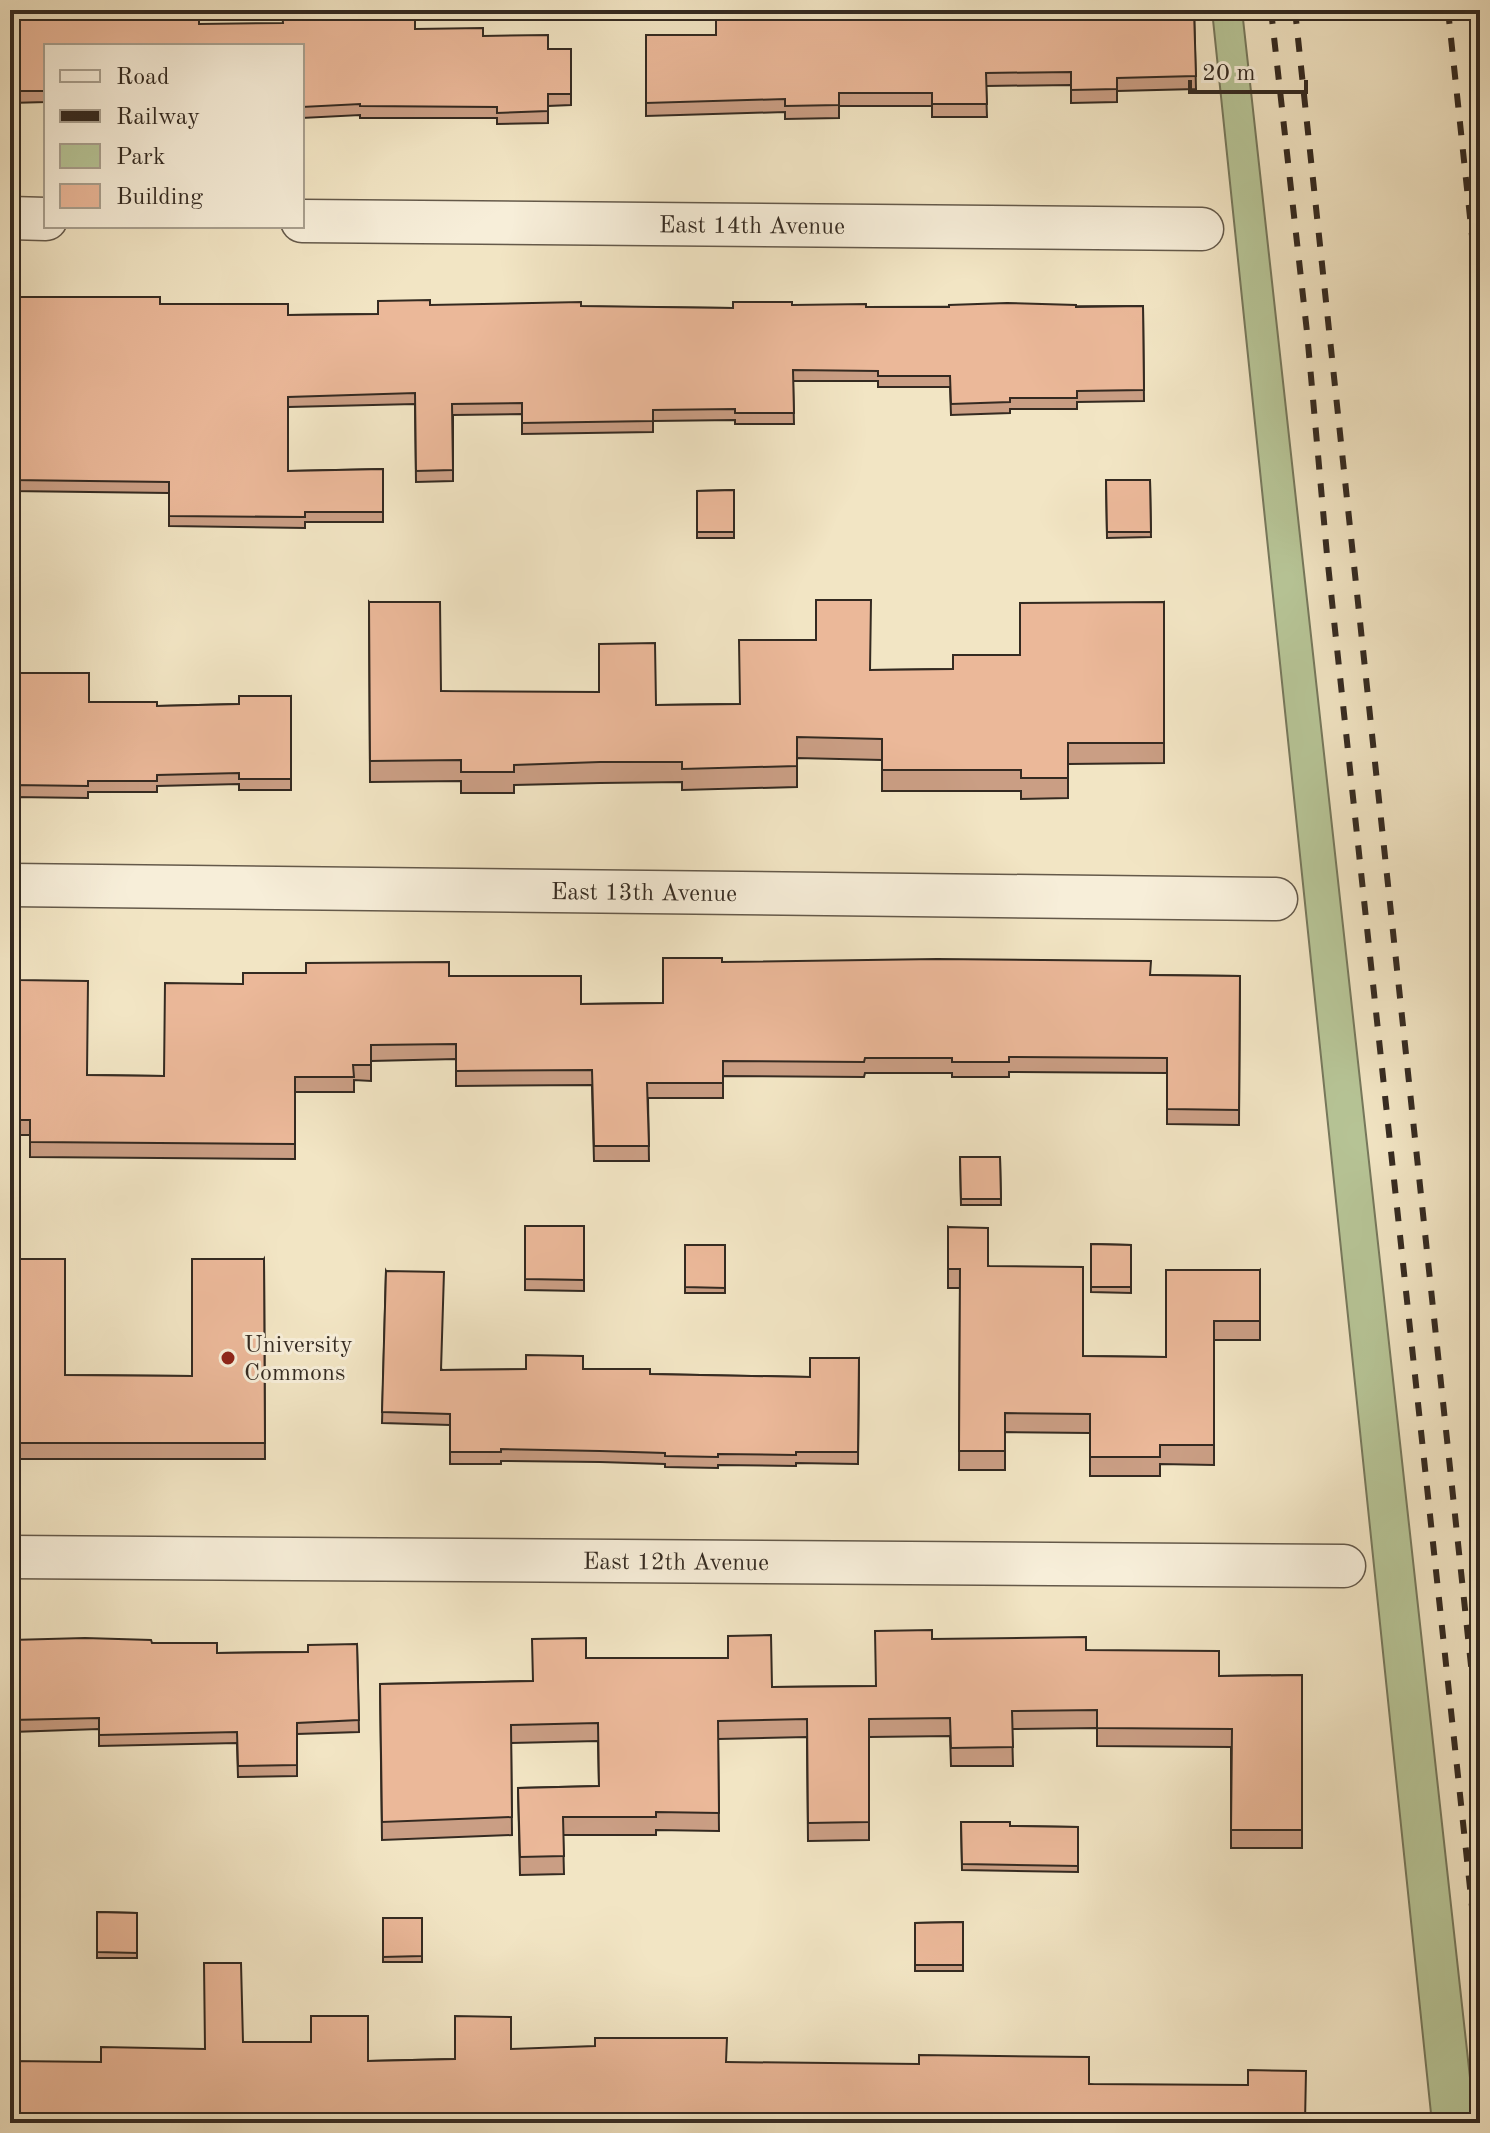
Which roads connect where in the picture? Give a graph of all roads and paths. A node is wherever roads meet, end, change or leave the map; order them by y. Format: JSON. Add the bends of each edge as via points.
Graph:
{"nodes":[{"id":1,"x":10,"y":218,"type":"edge"},
{"id":2,"x":44,"y":219,"type":"edge"},
{"id":3,"x":304,"y":221,"type":"edge"},
{"id":4,"x":1202,"y":229,"type":"dead end"},
{"id":5,"x":10,"y":885,"type":"edge"},
{"id":6,"x":1276,"y":899,"type":"dead end"},
{"id":7,"x":10,"y":1557,"type":"edge"},
{"id":8,"x":1344,"y":1566,"type":"dead end"}],
"edges":[{"from":1,"to":2,"type":"street"},
{"from":3,"to":4,"type":"street","name":"East 14th Avenue"},
{"from":5,"to":6,"type":"street","name":"East 13th Avenue"},
{"from":7,"to":8,"type":"street","name":"East 12th Avenue"}]}
